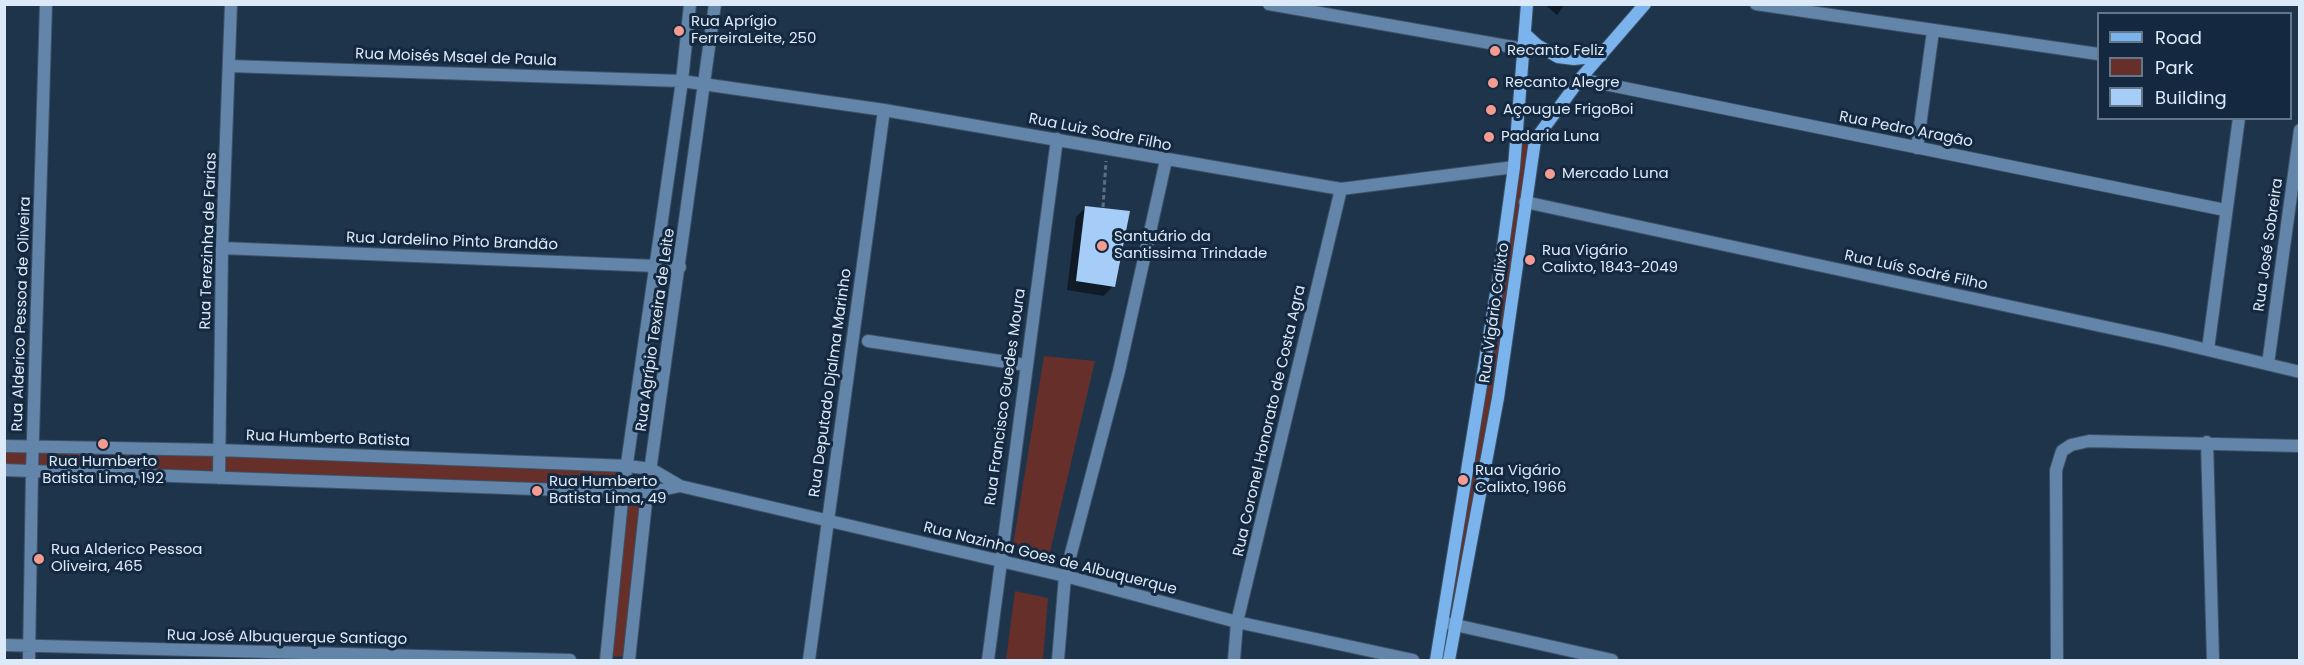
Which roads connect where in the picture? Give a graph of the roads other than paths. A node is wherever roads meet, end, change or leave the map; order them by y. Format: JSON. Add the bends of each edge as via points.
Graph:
{"nodes":[{"id":1,"x":46,"y":4,"type":"edge"},
{"id":2,"x":231,"y":4,"type":"edge"},
{"id":3,"x":690,"y":4,"type":"edge"},
{"id":4,"x":715,"y":4,"type":"edge"},
{"id":5,"x":1269,"y":4,"type":"edge"},
{"id":6,"x":1527,"y":4,"type":"edge"},
{"id":7,"x":1645,"y":4,"type":"edge"},
{"id":8,"x":1756,"y":4,"type":"edge"},
{"id":9,"x":1934,"y":31,"type":"junction"},
{"id":10,"x":1525,"y":34,"type":"junction"},
{"id":11,"x":1524,"y":49,"type":"junction"},
{"id":12,"x":2097,"y":54,"type":"edge"},
{"id":13,"x":1601,"y":56,"type":"junction"},
{"id":14,"x":229,"y":66,"type":"junction"},
{"id":15,"x":1580,"y":79,"type":"junction"},
{"id":16,"x":682,"y":81,"type":"junction"},
{"id":17,"x":706,"y":85,"type":"junction"},
{"id":18,"x":884,"y":110,"type":"junction"},
{"id":19,"x":2239,"y":120,"type":"edge"},
{"id":20,"x":2300,"y":130,"type":"edge"},
{"id":21,"x":1057,"y":139,"type":"junction"},
{"id":22,"x":1917,"y":148,"type":"junction"},
{"id":23,"x":2298,"y":155,"type":"edge"},
{"id":24,"x":1166,"y":160,"type":"junction"},
{"id":25,"x":1514,"y":167,"type":"junction"},
{"id":26,"x":1341,"y":189,"type":"junction"},
{"id":27,"x":1525,"y":202,"type":"junction"},
{"id":28,"x":2225,"y":210,"type":"junction"},
{"id":29,"x":222,"y":248,"type":"junction"},
{"id":30,"x":655,"y":264,"type":"junction"},
{"id":31,"x":680,"y":267,"type":"junction"},
{"id":32,"x":868,"y":341,"type":"dead end"},
{"id":33,"x":2208,"y":349,"type":"junction"},
{"id":34,"x":2268,"y":364,"type":"junction"},
{"id":35,"x":1026,"y":365,"type":"junction"},
{"id":36,"x":2300,"y":372,"type":"edge"},
{"id":37,"x":2207,"y":442,"type":"junction"},
{"id":38,"x":4,"y":446,"type":"edge"},
{"id":39,"x":2300,"y":446,"type":"edge"},
{"id":40,"x":33,"y":447,"type":"junction"},
{"id":41,"x":219,"y":450,"type":"junction"},
{"id":42,"x":628,"y":466,"type":"junction"},
{"id":43,"x":651,"y":469,"type":"junction"},
{"id":44,"x":4,"y":471,"type":"edge"},
{"id":45,"x":32,"y":471,"type":"junction"},
{"id":46,"x":219,"y":478,"type":"junction"},
{"id":47,"x":680,"y":486,"type":"junction"},
{"id":48,"x":624,"y":491,"type":"junction"},
{"id":49,"x":647,"y":492,"type":"junction"},
{"id":50,"x":827,"y":520,"type":"junction"},
{"id":51,"x":999,"y":560,"type":"junction"},
{"id":52,"x":1065,"y":576,"type":"junction"},
{"id":53,"x":1237,"y":622,"type":"junction"},
{"id":54,"x":1442,"y":622,"type":"junction"},
{"id":55,"x":1457,"y":626,"type":"junction"},
{"id":56,"x":4,"y":645,"type":"edge"},
{"id":57,"x":30,"y":646,"type":"junction"},
{"id":58,"x":1597,"y":659,"type":"edge"},
{"id":59,"x":29,"y":660,"type":"edge"},
{"id":60,"x":570,"y":660,"type":"edge"},
{"id":61,"x":606,"y":660,"type":"edge"},
{"id":62,"x":629,"y":660,"type":"edge"},
{"id":63,"x":810,"y":660,"type":"edge"},
{"id":64,"x":988,"y":660,"type":"edge"},
{"id":65,"x":1058,"y":660,"type":"edge"},
{"id":66,"x":1234,"y":660,"type":"edge"},
{"id":67,"x":1413,"y":660,"type":"edge"},
{"id":68,"x":1436,"y":660,"type":"edge"},
{"id":69,"x":1449,"y":660,"type":"edge"},
{"id":70,"x":1612,"y":660,"type":"edge"},
{"id":71,"x":2056,"y":660,"type":"edge"},
{"id":72,"x":2213,"y":660,"type":"edge"}],
"edges":[{"from":1,"to":40,"type":"street","name":"Rua Alderico Pessoa de Oliveira"},
{"from":2,"to":14,"type":"street","name":"Rua Terezinha de Farias"},
{"from":3,"to":16,"type":"street","name":"Rua Agrípio Texeira de Leite"},
{"from":4,"to":17,"type":"street","name":"Rua Agrípio Texeira de Leite"},
{"from":5,"to":11,"type":"street"},
{"from":6,"to":10,"type":"main road","name":"Rua Vigário Calixto"},
{"from":7,"to":13,"type":"main road","name":"Rua Vigário Calixto"},
{"from":8,"to":9,"type":"street"},
{"from":9,"to":12,"type":"street"},
{"from":9,"to":22,"type":"street"},
{"from":10,"to":11,"type":"main road","name":"Rua Vigário Calixto"},
{"from":10,"to":13,"type":"main road","via":[[1558,57]]},
{"from":11,"to":25,"type":"main road","name":"Rua Vigário Calixto"},
{"from":13,"to":15,"type":"main road","name":"Rua Vigário Calixto"},
{"from":14,"to":16,"type":"street","name":"Rua Moisés Msael de Paula"},
{"from":14,"to":29,"type":"street","name":"Rua Terezinha de Farias"},
{"from":15,"to":22,"type":"street","name":"Rua Pedro Aragão"},
{"from":15,"to":27,"type":"main road","name":"Rua Vigário Calixto","via":[[1535,140]]},
{"from":16,"to":17,"type":"street","name":"Rua Luiz Sodre Filho"},
{"from":16,"to":30,"type":"street","name":"Rua Agrípio Texeira de Leite"},
{"from":17,"to":18,"type":"street","name":"Rua Luiz Sodre Filho"},
{"from":17,"to":31,"type":"street","name":"Rua Agrípio Texeira de Leite"},
{"from":18,"to":21,"type":"street","name":"Rua Luiz Sodre Filho"},
{"from":18,"to":50,"type":"street","name":"Rua Deputado Djalma Marinho"},
{"from":19,"to":28,"type":"street"},
{"from":20,"to":23,"type":"street","name":"Rua José Sobreira"},
{"from":21,"to":24,"type":"street","name":"Rua Luiz Sodre Filho"},
{"from":21,"to":35,"type":"street","name":"Rua Francisco Guedes Moura"},
{"from":22,"to":28,"type":"street","name":"Rua Pedro Aragão"},
{"from":23,"to":34,"type":"street","name":"Rua José Sobreira"},
{"from":24,"to":26,"type":"street","name":"Rua Luiz Sodre Filho"},
{"from":24,"to":52,"type":"street","via":[[1119,371]]},
{"from":25,"to":26,"type":"street","name":"Rua Luiz Sodre Filho"},
{"from":25,"to":54,"type":"main road","name":"Rua Vigário Calixto"},
{"from":26,"to":53,"type":"street","name":"Rua Coronel Honorato de Costa Agra"},
{"from":27,"to":33,"type":"street","name":"Rua Luís Sodré Filho"},
{"from":27,"to":55,"type":"main road","name":"Rua Vigário Calixto","via":[[1498,398]]},
{"from":28,"to":33,"type":"street"},
{"from":29,"to":30,"type":"street","name":"Rua Jardelino Pinto Brandão"},
{"from":29,"to":41,"type":"street","name":"Rua Terezinha de Farias"},
{"from":30,"to":31,"type":"street","name":"Rua Jardelino Pinto Brandão"},
{"from":30,"to":42,"type":"street","name":"Rua Agrípio Texeira de Leite"},
{"from":31,"to":43,"type":"street","name":"Rua Agrípio Texeira de Leite"},
{"from":32,"to":35,"type":"street"},
{"from":33,"to":34,"type":"street","name":"Rua Luís Sodré Filho"},
{"from":34,"to":36,"type":"street","name":"Rua Luís Sodré Filho"},
{"from":35,"to":51,"type":"street","name":"Rua Francisco Guedes Moura"},
{"from":37,"to":39,"type":"street"},
{"from":37,"to":71,"type":"street","via":[[2089,441],[2071,444],[2062,451],[2056,471]]},
{"from":37,"to":72,"type":"street"},
{"from":38,"to":40,"type":"street","name":"Rua Humberto Batista"},
{"from":40,"to":41,"type":"street","name":"Rua Humberto Batista"},
{"from":40,"to":45,"type":"street","name":"Rua Alderico Pessoa de Oliveira"},
{"from":41,"to":42,"type":"street","name":"Rua Humberto Batista"},
{"from":41,"to":46,"type":"street","name":"Rua Terezinha de Farias"},
{"from":42,"to":43,"type":"street","name":"Rua Humberto Batista"},
{"from":42,"to":48,"type":"street","name":"Rua Agrípio Texeira de Leite"},
{"from":43,"to":47,"type":"street","name":"Rua Nazinha Goes de Albuquerque"},
{"from":43,"to":49,"type":"street","name":"Rua Agrípio Texeira de Leite"},
{"from":44,"to":45,"type":"street"},
{"from":45,"to":46,"type":"street"},
{"from":45,"to":57,"type":"street","name":"Rua Alderico Pessoa de Oliveira"},
{"from":46,"to":48,"type":"street"},
{"from":47,"to":49,"type":"street","name":"Rua Nazinha Goes de Albuquerque"},
{"from":47,"to":50,"type":"street","name":"Rua Nazinha Goes de Albuquerque"},
{"from":48,"to":49,"type":"street"},
{"from":48,"to":61,"type":"street","name":"Rua Agrípio Texeira de Leite"},
{"from":49,"to":62,"type":"street","name":"Rua Agrípio Texeira de Leite"},
{"from":50,"to":51,"type":"street","name":"Rua Nazinha Goes de Albuquerque"},
{"from":50,"to":63,"type":"street","name":"Rua Deputado Djalma Marinho"},
{"from":51,"to":52,"type":"street","name":"Rua Nazinha Goes de Albuquerque"},
{"from":51,"to":64,"type":"street","name":"Rua Francisco Guedes Moura"},
{"from":52,"to":53,"type":"street","name":"Rua Nazinha Goes de Albuquerque"},
{"from":52,"to":65,"type":"street"},
{"from":53,"to":66,"type":"street","name":"Rua Coronel Honorato de Costa Agra"},
{"from":53,"to":67,"type":"street","name":"Rua Nazinha Goes de Albuquerque"},
{"from":54,"to":55,"type":"street"},
{"from":54,"to":68,"type":"main road","name":"Rua Vigário Calixto"},
{"from":55,"to":58,"type":"street"},
{"from":55,"to":69,"type":"main road","name":"Rua Vigário Calixto"},
{"from":56,"to":57,"type":"street","name":"Rua José Albuquerque Santiago"},
{"from":57,"to":59,"type":"street","name":"Rua Alderico Pessoa de Oliveira"},
{"from":57,"to":60,"type":"street","name":"Rua José Albuquerque Santiago"},
{"from":58,"to":70,"type":"street"}]}
